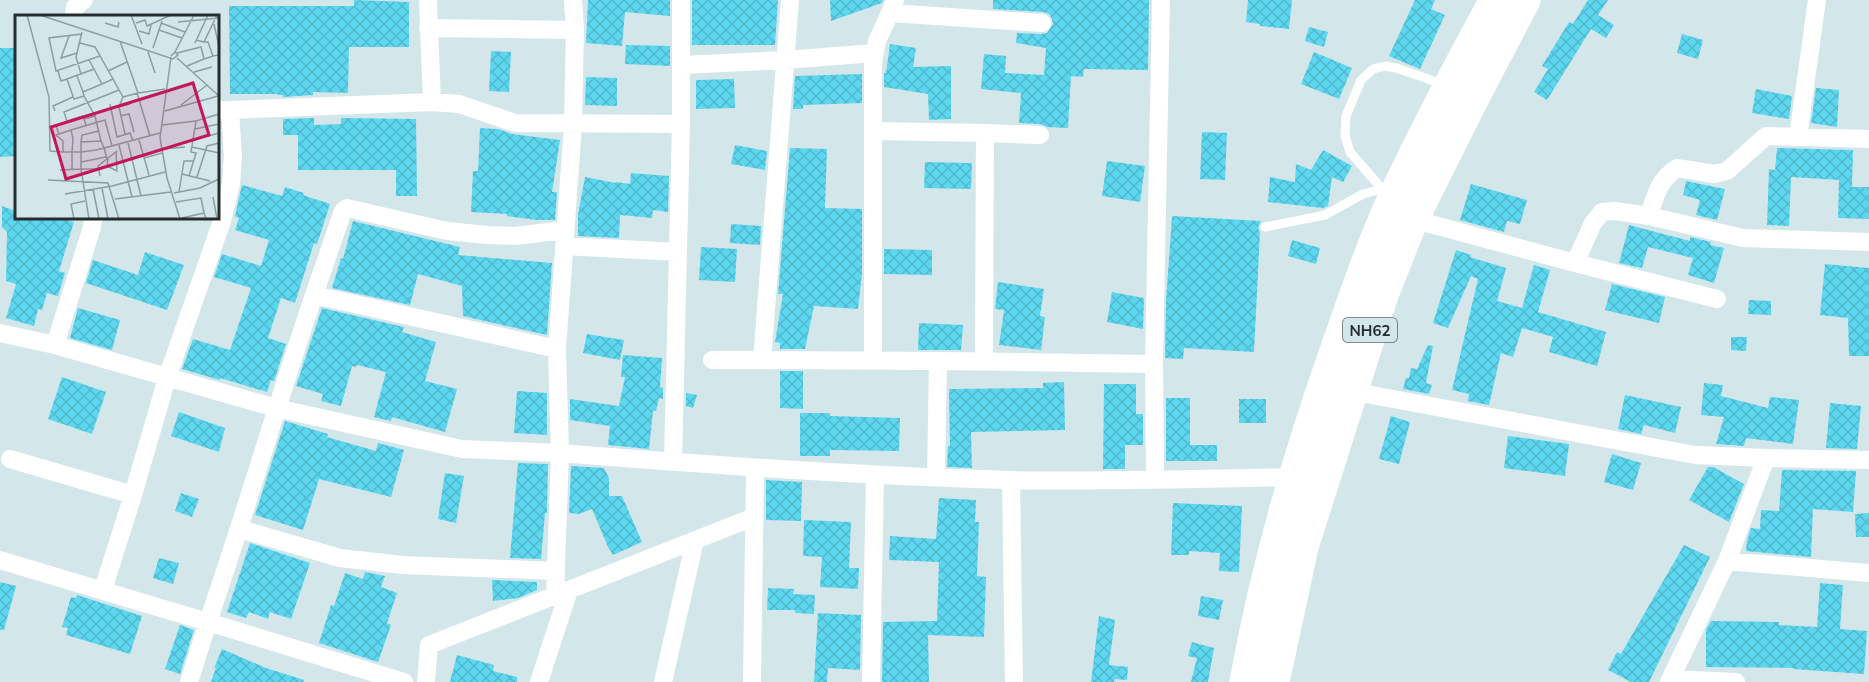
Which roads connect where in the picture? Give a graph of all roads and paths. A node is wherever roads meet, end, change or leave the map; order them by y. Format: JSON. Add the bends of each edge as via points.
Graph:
{"nodes":[{"id":1,"x":84,"y":0,"type":"edge"},
{"id":2,"x":428,"y":0,"type":"edge"},
{"id":3,"x":573,"y":0,"type":"edge"},
{"id":4,"x":681,"y":0,"type":"edge"},
{"id":5,"x":790,"y":0,"type":"edge"},
{"id":6,"x":1161,"y":0,"type":"edge"},
{"id":7,"x":1496,"y":0,"type":"edge"},
{"id":8,"x":1524,"y":0,"type":"edge"},
{"id":9,"x":1817,"y":0,"type":"edge"},
{"id":10,"x":892,"y":6,"type":"edge"},
{"id":11,"x":74,"y":15,"type":"edge"},
{"id":12,"x":1042,"y":23,"type":"dead end"},
{"id":13,"x":428,"y":28,"type":"junction"},
{"id":14,"x":575,"y":30,"type":"junction"},
{"id":15,"x":875,"y":52,"type":"junction"},
{"id":16,"x":785,"y":60,"type":"junction"},
{"id":17,"x":682,"y":65,"type":"junction"},
{"id":18,"x":1449,"y":86,"type":"junction"},
{"id":19,"x":432,"y":102,"type":"junction"},
{"id":20,"x":224,"y":110,"type":"edge"},
{"id":21,"x":573,"y":124,"type":"junction"},
{"id":22,"x":681,"y":124,"type":"junction"},
{"id":23,"x":874,"y":131,"type":"junction"},
{"id":24,"x":985,"y":133,"type":"junction"},
{"id":25,"x":1040,"y":135,"type":"dead end"},
{"id":26,"x":1798,"y":137,"type":"junction"},
{"id":27,"x":1869,"y":139,"type":"edge"},
{"id":28,"x":1397,"y":201,"type":"junction"},
{"id":29,"x":1649,"y":216,"type":"junction"},
{"id":30,"x":93,"y":219,"type":"edge"},
{"id":31,"x":1265,"y":226,"type":"dead end"},
{"id":32,"x":564,"y":238,"type":"junction"},
{"id":33,"x":1869,"y":242,"type":"edge"},
{"id":34,"x":678,"y":252,"type":"junction"},
{"id":35,"x":1575,"y":263,"type":"junction"},
{"id":36,"x":314,"y":295,"type":"junction"},
{"id":37,"x":1717,"y":299,"type":"dead end"},
{"id":38,"x":0,"y":333,"type":"edge"},
{"id":39,"x":55,"y":345,"type":"junction"},
{"id":40,"x":556,"y":349,"type":"junction"},
{"id":41,"x":712,"y":360,"type":"dead end"},
{"id":42,"x":762,"y":360,"type":"junction"},
{"id":43,"x":873,"y":361,"type":"junction"},
{"id":44,"x":938,"y":361,"type":"junction"},
{"id":45,"x":984,"y":362,"type":"junction"},
{"id":46,"x":1154,"y":364,"type":"junction"},
{"id":47,"x":167,"y":378,"type":"junction"},
{"id":48,"x":1350,"y":391,"type":"junction"},
{"id":49,"x":276,"y":408,"type":"junction"},
{"id":50,"x":560,"y":453,"type":"junction"},
{"id":51,"x":1766,"y":458,"type":"junction"},
{"id":52,"x":10,"y":459,"type":"dead end"},
{"id":53,"x":1869,"y":460,"type":"edge"},
{"id":54,"x":673,"y":462,"type":"junction"},
{"id":55,"x":755,"y":468,"type":"junction"},
{"id":56,"x":875,"y":475,"type":"junction"},
{"id":57,"x":936,"y":477,"type":"junction"},
{"id":58,"x":1295,"y":477,"type":"junction"},
{"id":59,"x":1155,"y":479,"type":"junction"},
{"id":60,"x":1011,"y":480,"type":"junction"},
{"id":61,"x":133,"y":495,"type":"junction"},
{"id":62,"x":754,"y":517,"type":"junction"},
{"id":63,"x":240,"y":529,"type":"junction"},
{"id":64,"x":695,"y":540,"type":"junction"},
{"id":65,"x":0,"y":560,"type":"edge"},
{"id":66,"x":1727,"y":561,"type":"junction"},
{"id":67,"x":556,"y":571,"type":"junction"},
{"id":68,"x":1869,"y":573,"type":"edge"},
{"id":69,"x":103,"y":591,"type":"junction"},
{"id":70,"x":562,"y":593,"type":"junction"},
{"id":71,"x":208,"y":622,"type":"junction"},
{"id":72,"x":1670,"y":680,"type":"edge"},
{"id":73,"x":189,"y":682,"type":"edge"},
{"id":74,"x":404,"y":682,"type":"edge"},
{"id":75,"x":426,"y":682,"type":"edge"},
{"id":76,"x":540,"y":682,"type":"edge"},
{"id":77,"x":663,"y":682,"type":"edge"},
{"id":78,"x":752,"y":682,"type":"edge"},
{"id":79,"x":871,"y":682,"type":"edge"},
{"id":80,"x":1014,"y":682,"type":"edge"},
{"id":81,"x":1246,"y":682,"type":"edge"},
{"id":82,"x":1273,"y":682,"type":"edge"},
{"id":83,"x":1736,"y":682,"type":"edge"}],
"edges":[{"from":1,"to":11,"type":"street","via":[[75,7]]},
{"from":2,"to":13,"type":"street"},
{"from":3,"to":14,"type":"street"},
{"from":4,"to":17,"type":"street"},
{"from":5,"to":16,"type":"street"},
{"from":6,"to":46,"type":"street"},
{"from":7,"to":18,"type":"highway","number":"NH62"},
{"from":8,"to":28,"type":"highway","number":"NH62","via":[[1471,101]]},
{"from":9,"to":26,"type":"street"},
{"from":10,"to":12,"type":"street"},
{"from":10,"to":15,"type":"street"},
{"from":13,"to":14,"type":"street"},
{"from":13,"to":19,"type":"street"},
{"from":14,"to":21,"type":"street"},
{"from":15,"to":16,"type":"street"},
{"from":15,"to":23,"type":"street"},
{"from":16,"to":17,"type":"street"},
{"from":16,"to":42,"type":"street"},
{"from":17,"to":22,"type":"street"},
{"from":18,"to":28,"type":"highway","number":"NH62"},
{"from":18,"to":28,"type":"lane","via":[[1384,66],[1373,69],[1361,80],[1346,116],[1345,136],[1350,152]]},
{"from":19,"to":20,"type":"street"},
{"from":19,"to":21,"type":"street","via":[[459,104],[515,123]]},
{"from":20,"to":47,"type":"street","via":[[233,156],[231,184],[222,221]]},
{"from":21,"to":22,"type":"street"},
{"from":21,"to":32,"type":"street"},
{"from":22,"to":34,"type":"street"},
{"from":23,"to":24,"type":"street"},
{"from":23,"to":43,"type":"street"},
{"from":24,"to":25,"type":"street"},
{"from":24,"to":45,"type":"street"},
{"from":26,"to":27,"type":"street"},
{"from":26,"to":29,"type":"street","via":[[1766,136],[1726,171],[1714,174],[1677,168],[1665,176]]},
{"from":28,"to":31,"type":"lane","via":[[1363,194],[1325,215]]},
{"from":28,"to":35,"type":"street"},
{"from":28,"to":48,"type":"highway","number":"NH62","via":[[1382,295]]},
{"from":28,"to":58,"type":"highway","number":"NH62","via":[[1361,278]]},
{"from":29,"to":33,"type":"street","via":[[1743,238]]},
{"from":29,"to":35,"type":"street","via":[[1602,212]]},
{"from":30,"to":39,"type":"street"},
{"from":32,"to":34,"type":"street"},
{"from":32,"to":36,"type":"street","via":[[447,231],[347,208]]},
{"from":32,"to":40,"type":"street"},
{"from":34,"to":54,"type":"street"},
{"from":35,"to":37,"type":"street"},
{"from":36,"to":40,"type":"street"},
{"from":36,"to":49,"type":"street"},
{"from":38,"to":39,"type":"street"},
{"from":39,"to":47,"type":"street"},
{"from":40,"to":50,"type":"street"},
{"from":41,"to":42,"type":"street"},
{"from":42,"to":43,"type":"street"},
{"from":43,"to":44,"type":"street"},
{"from":44,"to":45,"type":"street"},
{"from":44,"to":57,"type":"street"},
{"from":45,"to":46,"type":"street"},
{"from":46,"to":59,"type":"street"},
{"from":47,"to":49,"type":"street"},
{"from":47,"to":61,"type":"street"},
{"from":48,"to":51,"type":"street","via":[[1695,455]]},
{"from":48,"to":82,"type":"highway","number":"NH62","via":[[1302,548]]},
{"from":49,"to":50,"type":"street","via":[[462,449]]},
{"from":49,"to":63,"type":"street"},
{"from":50,"to":54,"type":"street"},
{"from":50,"to":67,"type":"street"},
{"from":51,"to":53,"type":"street"},
{"from":51,"to":66,"type":"street"},
{"from":52,"to":61,"type":"street"},
{"from":54,"to":55,"type":"street"},
{"from":55,"to":56,"type":"street"},
{"from":55,"to":62,"type":"street"},
{"from":56,"to":57,"type":"street"},
{"from":56,"to":79,"type":"street"},
{"from":57,"to":60,"type":"street"},
{"from":58,"to":59,"type":"street"},
{"from":58,"to":81,"type":"highway","number":"NH62","via":[[1257,618]]},
{"from":59,"to":60,"type":"street"},
{"from":60,"to":80,"type":"street"},
{"from":61,"to":69,"type":"street"},
{"from":62,"to":64,"type":"street"},
{"from":62,"to":78,"type":"street"},
{"from":63,"to":67,"type":"street","via":[[340,558],[403,565]]},
{"from":63,"to":71,"type":"street"},
{"from":64,"to":70,"type":"street"},
{"from":64,"to":77,"type":"street"},
{"from":65,"to":69,"type":"street"},
{"from":66,"to":68,"type":"street"},
{"from":66,"to":72,"type":"street"},
{"from":67,"to":70,"type":"street"},
{"from":69,"to":71,"type":"street"},
{"from":70,"to":75,"type":"street","via":[[429,645]]},
{"from":70,"to":76,"type":"street"},
{"from":71,"to":73,"type":"street"},
{"from":71,"to":74,"type":"street"},
{"from":72,"to":83,"type":"street"}]}
